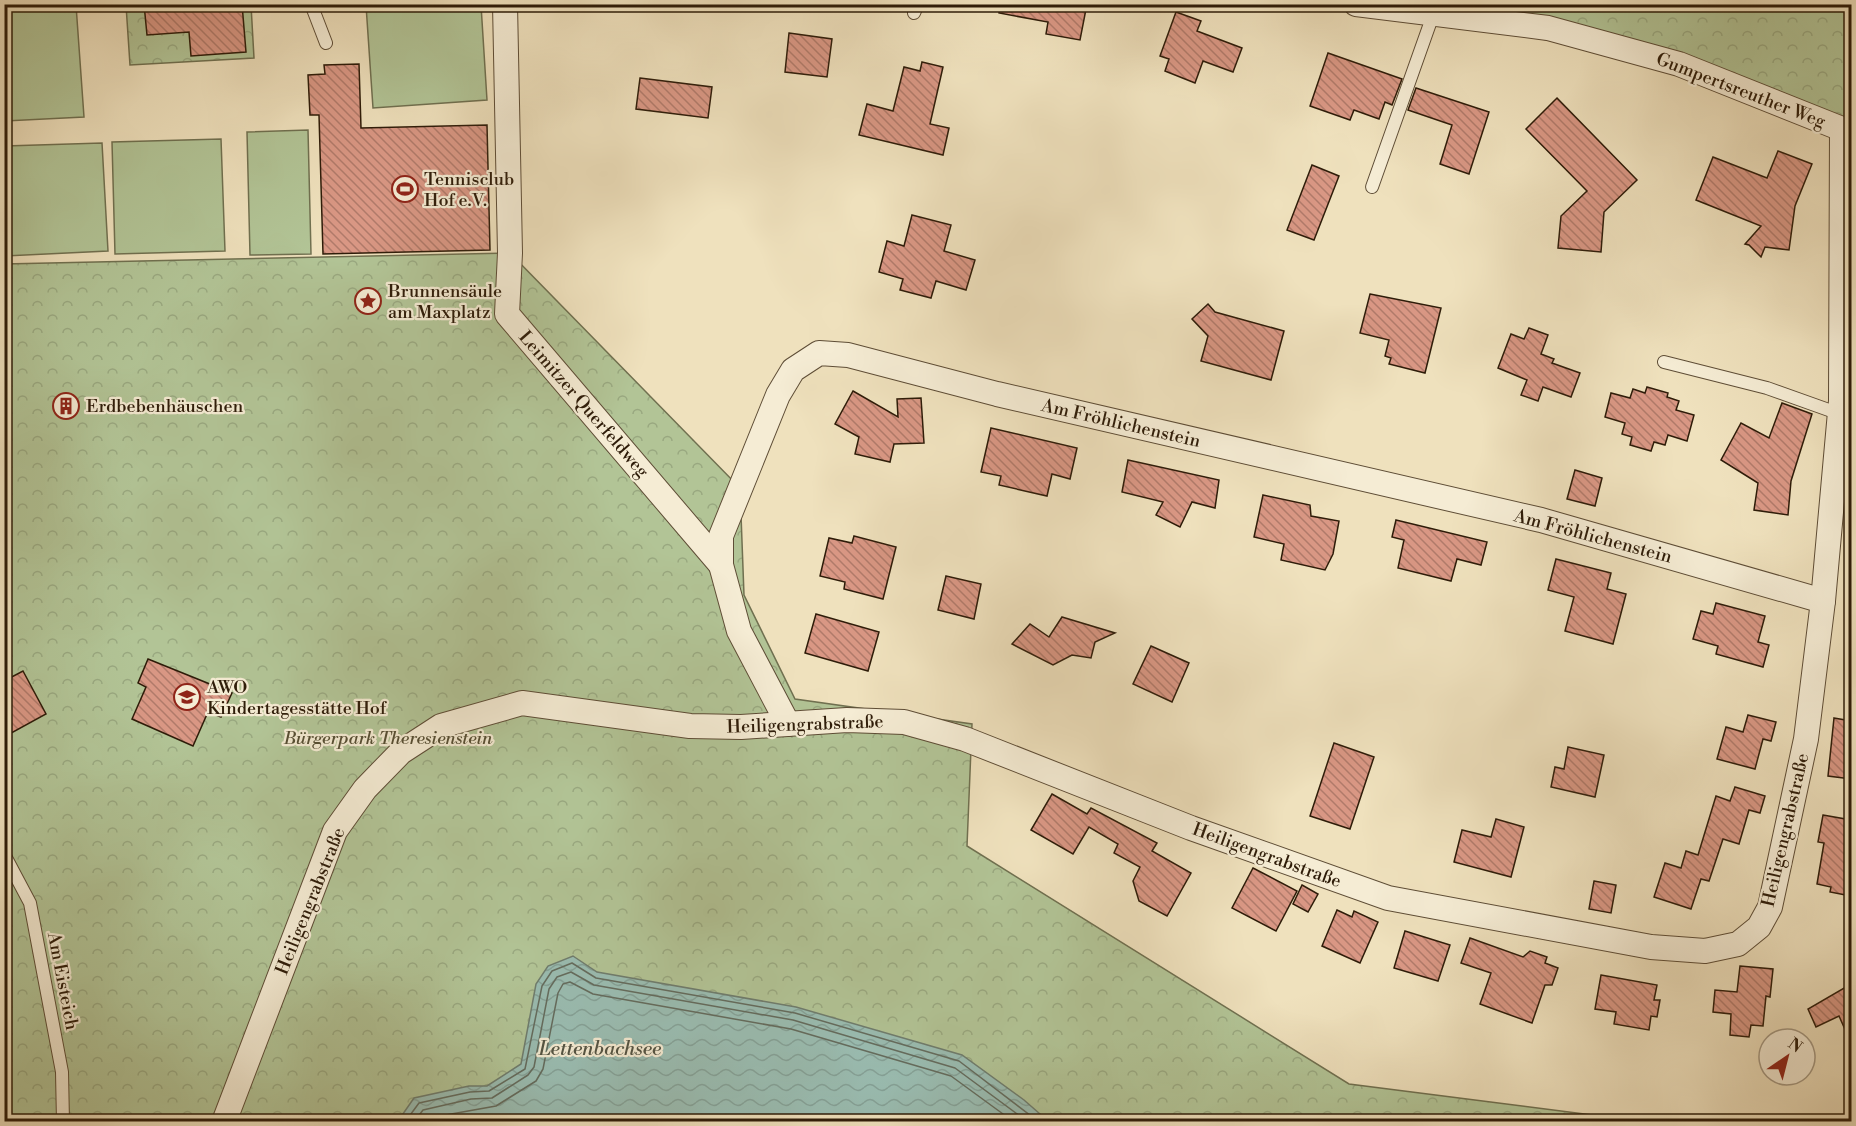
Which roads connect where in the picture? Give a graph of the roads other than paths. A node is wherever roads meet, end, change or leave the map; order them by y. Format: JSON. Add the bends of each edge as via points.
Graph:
{"nodes":[{"id":1,"x":311,"y":4,"type":"edge"},
{"id":2,"x":505,"y":4,"type":"edge"},
{"id":3,"x":1356,"y":4,"type":"edge"},
{"id":4,"x":1433,"y":15,"type":"junction"},
{"id":5,"x":326,"y":43,"type":"dead end"},
{"id":6,"x":1842,"y":129,"type":"joint"},
{"id":7,"x":1372,"y":187,"type":"dead end"},
{"id":8,"x":1664,"y":362,"type":"dead end"},
{"id":9,"x":1840,"y":414,"type":"junction"},
{"id":10,"x":722,"y":565,"type":"junction"},
{"id":11,"x":1823,"y":601,"type":"junction"},
{"id":12,"x":788,"y":724,"type":"junction"},
{"id":13,"x":4,"y":854,"type":"edge"},
{"id":14,"x":63,"y":1122,"type":"edge"},
{"id":15,"x":224,"y":1122,"type":"edge"}],
"edges":[{"from":1,"to":5,"type":"lane"},
{"from":2,"to":10,"type":"street","name":"Leimitzer Querfeldweg","via":[[510,253],[507,314]]},
{"from":3,"to":4,"type":"street","name":"Gumpertsreuther Weg"},
{"from":4,"to":6,"type":"street","name":"Gumpertsreuther Weg","via":[[1548,28],[1679,64]]},
{"from":4,"to":7,"type":"lane"},
{"from":6,"to":9,"type":"street","name":"Heiligengrabstraße"},
{"from":8,"to":9,"type":"lane","via":[[1767,388]]},
{"from":9,"to":11,"type":"street","name":"Heiligengrabstraße"},
{"from":10,"to":11,"type":"street","name":"Am Fröhlichenstein","via":[[721,536],[778,395],[794,370],[819,353],[848,355],[997,394],[1541,520]]},
{"from":10,"to":12,"type":"street","name":"Am Fröhlichenstein","via":[[739,631]]},
{"from":11,"to":12,"type":"street","name":"Heiligengrabstraße","via":[[1806,739],[1770,907],[1759,927],[1738,944],[1705,951],[1651,947],[1388,898],[1191,828],[965,739],[904,722]]},
{"from":12,"to":15,"type":"street","name":"Heiligengrabstraße","via":[[690,726],[522,703],[441,726],[401,752],[365,789],[335,831]]},
{"from":13,"to":14,"type":"lane","name":"Am Eisteich","via":[[30,903],[62,1072]]}]}
